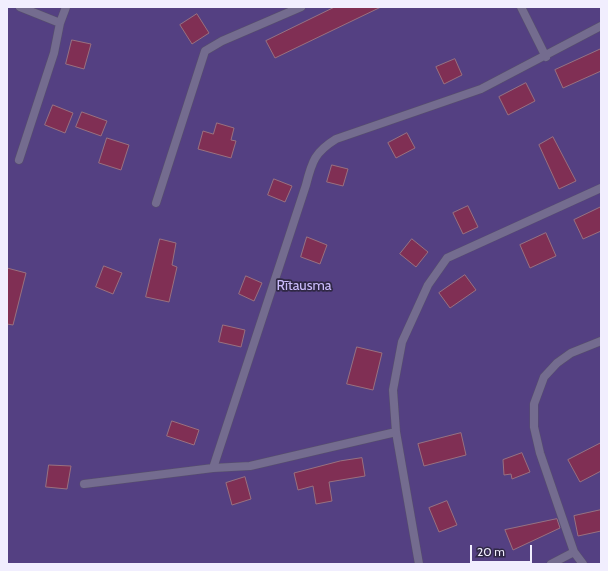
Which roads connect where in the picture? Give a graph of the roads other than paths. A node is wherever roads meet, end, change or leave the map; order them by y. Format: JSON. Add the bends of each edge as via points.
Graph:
{"nodes":[{"id":1,"x":20,"y":7,"type":"edge"},
{"id":2,"x":66,"y":7,"type":"edge"},
{"id":3,"x":301,"y":7,"type":"edge"},
{"id":4,"x":521,"y":7,"type":"edge"},
{"id":5,"x":60,"y":23,"type":"junction"},
{"id":6,"x":601,"y":26,"type":"edge"},
{"id":7,"x":546,"y":57,"type":"junction"},
{"id":8,"x":19,"y":160,"type":"dead end"},
{"id":9,"x":601,"y":188,"type":"edge"},
{"id":10,"x":156,"y":203,"type":"dead end"},
{"id":11,"x":601,"y":341,"type":"edge"},
{"id":12,"x":396,"y":432,"type":"junction"},
{"id":13,"x":213,"y":468,"type":"junction"},
{"id":14,"x":84,"y":484,"type":"dead end"},
{"id":15,"x":574,"y":552,"type":"junction"},
{"id":16,"x":419,"y":564,"type":"edge"},
{"id":17,"x":550,"y":564,"type":"edge"},
{"id":18,"x":583,"y":564,"type":"edge"}],
"edges":[{"from":1,"to":5,"type":"lane"},
{"from":2,"to":5,"type":"lane"},
{"from":3,"to":10,"type":"lane","via":[[204,51]]},
{"from":4,"to":7,"type":"lane"},
{"from":5,"to":8,"type":"lane","via":[[54,53]]},
{"from":6,"to":7,"type":"lane"},
{"from":7,"to":13,"type":"lane","via":[[481,89],[336,139],[322,148],[312,162]]},
{"from":9,"to":12,"type":"lane","via":[[447,258],[428,285],[402,342],[393,390]]},
{"from":11,"to":15,"type":"lane","via":[[571,353],[557,364],[544,377],[534,404],[534,427],[540,453]]},
{"from":12,"to":13,"type":"lane","via":[[250,466]]},
{"from":12,"to":16,"type":"lane"},
{"from":13,"to":14,"type":"lane"},
{"from":15,"to":17,"type":"lane"},
{"from":15,"to":18,"type":"lane"}]}
